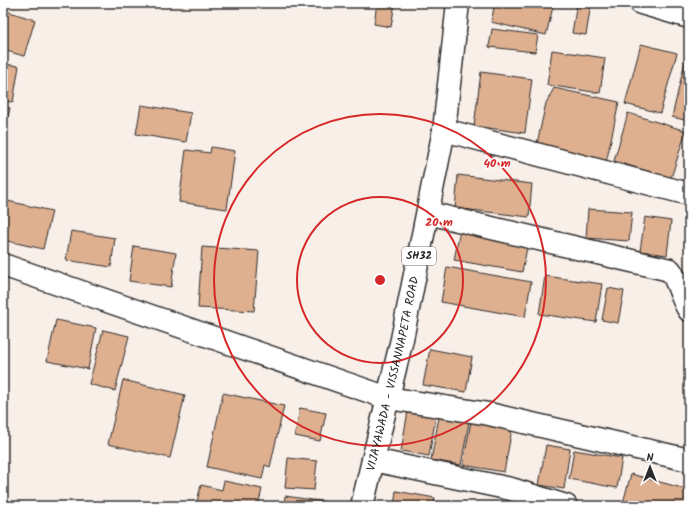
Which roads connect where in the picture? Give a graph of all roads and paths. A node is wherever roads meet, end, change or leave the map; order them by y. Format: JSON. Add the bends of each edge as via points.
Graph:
{"nodes":[{"id":1,"x":458,"y":3,"type":"edge"},
{"id":2,"x":641,"y":3,"type":"edge"},
{"id":3,"x":689,"y":17,"type":"edge"},
{"id":4,"x":444,"y":130,"type":"junction"},
{"id":5,"x":689,"y":194,"type":"edge"},
{"id":6,"x":428,"y":213,"type":"junction"},
{"id":7,"x":3,"y":265,"type":"edge"},
{"id":8,"x":689,"y":310,"type":"edge"},
{"id":9,"x":388,"y":398,"type":"junction"},
{"id":10,"x":373,"y":460,"type":"junction"},
{"id":11,"x":689,"y":460,"type":"edge"},
{"id":12,"x":362,"y":506,"type":"edge"},
{"id":13,"x":566,"y":506,"type":"edge"}],
"edges":[{"from":1,"to":4,"type":"street","name":"VIJAYAWADA - VISSANNAPETA ROAD","number":"SH32"},
{"from":2,"to":3,"type":"street"},
{"from":4,"to":5,"type":"street"},
{"from":4,"to":6,"type":"street","name":"VIJAYAWADA - VISSANNAPETA ROAD","number":"SH32"},
{"from":6,"to":8,"type":"street","via":[[670,270],[676,277]]},
{"from":6,"to":9,"type":"street","name":"VIJAYAWADA - VISSANNAPETA ROAD","number":"SH32"},
{"from":7,"to":9,"type":"street"},
{"from":9,"to":10,"type":"street","name":"VIJAYAWADA - VISSANNAPETA ROAD","number":"SH32"},
{"from":9,"to":11,"type":"street","via":[[489,414]]},
{"from":10,"to":12,"type":"street","name":"VIJAYAWADA - VISSANNAPETA ROAD","number":"SH32"},
{"from":10,"to":13,"type":"street","via":[[511,488]]}]}
